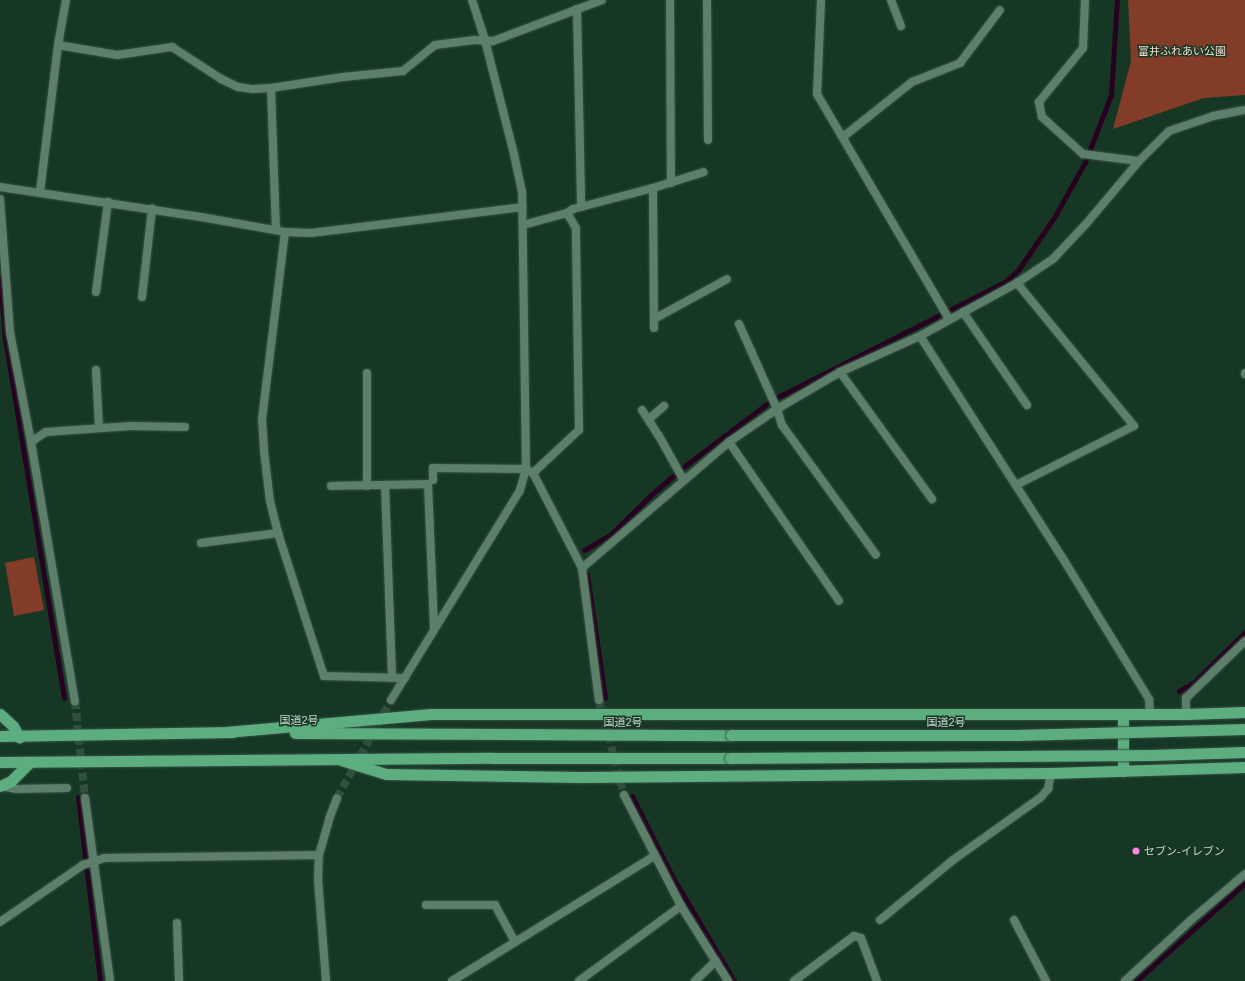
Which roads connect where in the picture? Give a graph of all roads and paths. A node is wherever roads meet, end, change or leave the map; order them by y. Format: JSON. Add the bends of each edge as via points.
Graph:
{"nodes":[{"id":1,"x":66,"y":0,"type":"edge"},
{"id":2,"x":472,"y":0,"type":"edge"},
{"id":3,"x":602,"y":0,"type":"edge"},
{"id":4,"x":670,"y":0,"type":"edge"},
{"id":5,"x":707,"y":0,"type":"edge"},
{"id":6,"x":821,"y":0,"type":"edge"},
{"id":7,"x":891,"y":0,"type":"edge"},
{"id":8,"x":1085,"y":0,"type":"edge"},
{"id":9,"x":577,"y":9,"type":"junction"},
{"id":10,"x":1000,"y":10,"type":"dead end"},
{"id":11,"x":901,"y":26,"type":"dead end"},
{"id":12,"x":486,"y":40,"type":"junction"},
{"id":13,"x":58,"y":45,"type":"junction"},
{"id":14,"x":271,"y":88,"type":"junction"},
{"id":15,"x":1245,"y":110,"type":"edge"},
{"id":16,"x":843,"y":137,"type":"junction"},
{"id":17,"x":708,"y":140,"type":"dead end"},
{"id":18,"x":1139,"y":161,"type":"junction"},
{"id":19,"x":704,"y":172,"type":"dead end"},
{"id":20,"x":671,"y":183,"type":"junction"},
{"id":21,"x":0,"y":186,"type":"edge"},
{"id":22,"x":653,"y":188,"type":"junction"},
{"id":23,"x":40,"y":192,"type":"junction"},
{"id":24,"x":0,"y":199,"type":"edge"},
{"id":25,"x":108,"y":202,"type":"junction"},
{"id":26,"x":522,"y":207,"type":"junction"},
{"id":27,"x":581,"y":207,"type":"junction"},
{"id":28,"x":152,"y":209,"type":"junction"},
{"id":29,"x":567,"y":214,"type":"junction"},
{"id":30,"x":523,"y":224,"type":"junction"},
{"id":31,"x":276,"y":230,"type":"junction"},
{"id":32,"x":285,"y":232,"type":"junction"},
{"id":33,"x":727,"y":279,"type":"dead end"},
{"id":34,"x":1017,"y":283,"type":"junction"},
{"id":35,"x":96,"y":292,"type":"dead end"},
{"id":36,"x":142,"y":297,"type":"dead end"},
{"id":37,"x":963,"y":312,"type":"junction"},
{"id":38,"x":654,"y":319,"type":"junction"},
{"id":39,"x":949,"y":319,"type":"junction"},
{"id":40,"x":739,"y":324,"type":"dead end"},
{"id":41,"x":654,"y":328,"type":"dead end"},
{"id":42,"x":920,"y":336,"type":"junction"},
{"id":43,"x":96,"y":370,"type":"dead end"},
{"id":44,"x":840,"y":372,"type":"junction"},
{"id":45,"x":367,"y":373,"type":"dead end"},
{"id":46,"x":1027,"y":405,"type":"dead end"},
{"id":47,"x":664,"y":406,"type":"dead end"},
{"id":48,"x":777,"y":408,"type":"junction"},
{"id":49,"x":642,"y":410,"type":"dead end"},
{"id":50,"x":648,"y":419,"type":"junction"},
{"id":51,"x":185,"y":427,"type":"dead end"},
{"id":52,"x":99,"y":428,"type":"junction"},
{"id":53,"x":31,"y":442,"type":"junction"},
{"id":54,"x":730,"y":442,"type":"junction"},
{"id":55,"x":530,"y":471,"type":"junction"},
{"id":56,"x":433,"y":480,"type":"dead end"},
{"id":57,"x":684,"y":481,"type":"junction"},
{"id":58,"x":385,"y":485,"type":"junction"},
{"id":59,"x":1016,"y":485,"type":"junction"},
{"id":60,"x":331,"y":486,"type":"dead end"},
{"id":61,"x":366,"y":486,"type":"junction"},
{"id":62,"x":932,"y":499,"type":"dead end"},
{"id":63,"x":278,"y":533,"type":"junction"},
{"id":64,"x":201,"y":543,"type":"dead end"},
{"id":65,"x":876,"y":555,"type":"dead end"},
{"id":66,"x":582,"y":568,"type":"junction"},
{"id":67,"x":839,"y":600,"type":"dead end"},
{"id":68,"x":434,"y":630,"type":"junction"},
{"id":69,"x":1245,"y":641,"type":"edge"},
{"id":70,"x":392,"y":678,"type":"junction"},
{"id":71,"x":405,"y":678,"type":"junction"},
{"id":72,"x":391,"y":700,"type":"tunnel mouth"},
{"id":73,"x":599,"y":700,"type":"tunnel mouth"},
{"id":74,"x":75,"y":701,"type":"tunnel mouth"},
{"id":75,"x":1245,"y":712,"type":"edge"},
{"id":76,"x":0,"y":714,"type":"edge"},
{"id":77,"x":1123,"y":714,"type":"junction"},
{"id":78,"x":1150,"y":714,"type":"junction"},
{"id":79,"x":1186,"y":714,"type":"junction"},
{"id":80,"x":1245,"y":729,"type":"edge"},
{"id":81,"x":226,"y":732,"type":"junction"},
{"id":82,"x":0,"y":736,"type":"edge"},
{"id":83,"x":19,"y":737,"type":"junction"},
{"id":84,"x":1245,"y":752,"type":"edge"},
{"id":85,"x":341,"y":760,"type":"junction"},
{"id":86,"x":0,"y":762,"type":"edge"},
{"id":87,"x":29,"y":763,"type":"junction"},
{"id":88,"x":1245,"y":767,"type":"edge"},
{"id":89,"x":1124,"y":771,"type":"junction"},
{"id":90,"x":1051,"y":773,"type":"junction"},
{"id":91,"x":0,"y":786,"type":"edge"},
{"id":92,"x":67,"y":788,"type":"dead end"},
{"id":93,"x":624,"y":795,"type":"tunnel mouth"},
{"id":94,"x":85,"y":798,"type":"tunnel mouth"},
{"id":95,"x":337,"y":798,"type":"tunnel mouth"},
{"id":96,"x":319,"y":855,"type":"junction"},
{"id":97,"x":654,"y":856,"type":"junction"},
{"id":98,"x":89,"y":863,"type":"junction"},
{"id":99,"x":1245,"y":874,"type":"edge"},
{"id":100,"x":426,"y":905,"type":"dead end"},
{"id":101,"x":681,"y":906,"type":"junction"},
{"id":102,"x":880,"y":920,"type":"dead end"},
{"id":103,"x":1014,"y":920,"type":"dead end"},
{"id":104,"x":0,"y":922,"type":"edge"},
{"id":105,"x":176,"y":923,"type":"dead end"},
{"id":106,"x":515,"y":942,"type":"junction"},
{"id":107,"x":716,"y":961,"type":"junction"},
{"id":108,"x":110,"y":981,"type":"edge"},
{"id":109,"x":179,"y":981,"type":"edge"},
{"id":110,"x":326,"y":981,"type":"edge"},
{"id":111,"x":452,"y":981,"type":"edge"},
{"id":112,"x":579,"y":981,"type":"edge"},
{"id":113,"x":695,"y":981,"type":"edge"},
{"id":114,"x":728,"y":981,"type":"edge"},
{"id":115,"x":794,"y":981,"type":"edge"},
{"id":116,"x":877,"y":981,"type":"edge"},
{"id":117,"x":1046,"y":981,"type":"edge"},
{"id":118,"x":1125,"y":981,"type":"edge"}],
"edges":[{"from":1,"to":13,"type":"street"},
{"from":2,"to":12,"type":"street"},
{"from":3,"to":9,"type":"street"},
{"from":4,"to":20,"type":"street"},
{"from":5,"to":17,"type":"street"},
{"from":6,"to":16,"type":"street","via":[[817,94]]},
{"from":7,"to":11,"type":"street"},
{"from":8,"to":18,"type":"street","via":[[1083,48],[1039,102],[1042,117],[1083,154]]},
{"from":9,"to":12,"type":"street","via":[[492,41]]},
{"from":9,"to":27,"type":"street"},
{"from":10,"to":16,"type":"street","via":[[960,63],[912,82]]},
{"from":12,"to":14,"type":"street","via":[[435,45],[403,71]]},
{"from":12,"to":26,"type":"street","via":[[515,158],[522,192]]},
{"from":13,"to":14,"type":"street","via":[[117,55],[172,47],[238,87]]},
{"from":13,"to":23,"type":"street"},
{"from":14,"to":31,"type":"street"},
{"from":15,"to":18,"type":"street","via":[[1213,116],[1169,131]]},
{"from":16,"to":39,"type":"street"},
{"from":18,"to":34,"type":"street","via":[[1086,224],[1053,258]]},
{"from":19,"to":20,"type":"street"},
{"from":20,"to":22,"type":"street"},
{"from":21,"to":23,"type":"street"},
{"from":22,"to":27,"type":"street"},
{"from":22,"to":38,"type":"street"},
{"from":23,"to":25,"type":"street"},
{"from":24,"to":53,"type":"street","via":[[10,332]]},
{"from":25,"to":28,"type":"street"},
{"from":25,"to":35,"type":"street"},
{"from":26,"to":30,"type":"street"},
{"from":26,"to":32,"type":"street","via":[[310,233]]},
{"from":27,"to":29,"type":"street"},
{"from":28,"to":31,"type":"street"},
{"from":28,"to":36,"type":"street"},
{"from":29,"to":30,"type":"street"},
{"from":29,"to":55,"type":"street","via":[[576,228],[579,430]]},
{"from":30,"to":55,"type":"street"},
{"from":31,"to":32,"type":"street"},
{"from":32,"to":63,"type":"street","via":[[262,420],[269,494]]},
{"from":33,"to":38,"type":"street"},
{"from":34,"to":37,"type":"street"},
{"from":34,"to":59,"type":"street","via":[[1134,426]]},
{"from":37,"to":39,"type":"street"},
{"from":37,"to":46,"type":"street"},
{"from":38,"to":41,"type":"street"},
{"from":39,"to":42,"type":"street"},
{"from":40,"to":48,"type":"street"},
{"from":42,"to":44,"type":"street"},
{"from":42,"to":59,"type":"street"},
{"from":43,"to":52,"type":"street"},
{"from":44,"to":48,"type":"street"},
{"from":44,"to":62,"type":"street"},
{"from":45,"to":61,"type":"street"},
{"from":47,"to":50,"type":"street"},
{"from":48,"to":54,"type":"street"},
{"from":48,"to":65,"type":"street","via":[[782,425]]},
{"from":49,"to":50,"type":"street"},
{"from":50,"to":57,"type":"street"},
{"from":51,"to":52,"type":"street"},
{"from":52,"to":53,"type":"street","via":[[46,432]]},
{"from":53,"to":74,"type":"street"},
{"from":54,"to":57,"type":"street"},
{"from":54,"to":67,"type":"street"},
{"from":55,"to":56,"type":"street","via":[[433,468]]},
{"from":55,"to":66,"type":"street"},
{"from":55,"to":68,"type":"street"},
{"from":57,"to":66,"type":"street"},
{"from":58,"to":61,"type":"street"},
{"from":58,"to":68,"type":"street","via":[[428,484]]},
{"from":58,"to":70,"type":"street"},
{"from":59,"to":78,"type":"street","via":[[1149,699]]},
{"from":60,"to":61,"type":"street"},
{"from":63,"to":64,"type":"street"},
{"from":63,"to":70,"type":"street","via":[[324,676]]},
{"from":66,"to":73,"type":"street"},
{"from":68,"to":71,"type":"street"},
{"from":69,"to":79,"type":"street","via":[[1186,698]]},
{"from":70,"to":71,"type":"street"},
{"from":71,"to":72,"type":"street"},
{"from":75,"to":79,"type":"highway"},
{"from":76,"to":83,"type":"highway","via":[[13,726]]},
{"from":77,"to":78,"type":"highway"},
{"from":77,"to":81,"type":"highway","via":[[431,714]]},
{"from":77,"to":89,"type":"highway"},
{"from":78,"to":79,"type":"highway"},
{"from":80,"to":81,"type":"highway","name":"国道2号","bridge":true,"via":[[731,736]]},
{"from":81,"to":83,"type":"highway","name":"国道2号"},
{"from":82,"to":83,"type":"highway","name":"国道2号"},
{"from":84,"to":85,"type":"highway","bridge":true},
{"from":85,"to":87,"type":"highway"},
{"from":85,"to":90,"type":"highway","via":[[386,774],[580,777]]},
{"from":86,"to":87,"type":"highway"},
{"from":87,"to":91,"type":"highway","via":[[11,781]]},
{"from":88,"to":89,"type":"highway"},
{"from":89,"to":90,"type":"highway"},
{"from":90,"to":102,"type":"street","via":[[1048,789],[1041,797],[953,860]]},
{"from":91,"to":92,"type":"street","via":[[17,789]]},
{"from":93,"to":97,"type":"street"},
{"from":94,"to":98,"type":"street"},
{"from":95,"to":96,"type":"street"},
{"from":96,"to":98,"type":"street","via":[[104,858]]},
{"from":96,"to":110,"type":"street","via":[[318,880]]},
{"from":97,"to":101,"type":"street"},
{"from":97,"to":106,"type":"street"},
{"from":98,"to":104,"type":"street"},
{"from":98,"to":108,"type":"street"},
{"from":99,"to":118,"type":"street"},
{"from":100,"to":106,"type":"street","via":[[495,905]]},
{"from":101,"to":107,"type":"street"},
{"from":101,"to":112,"type":"street"},
{"from":103,"to":117,"type":"street"},
{"from":105,"to":109,"type":"street"},
{"from":106,"to":111,"type":"street"},
{"from":107,"to":113,"type":"street"},
{"from":107,"to":114,"type":"street"},
{"from":115,"to":116,"type":"street","via":[[854,936],[861,938]]}]}
